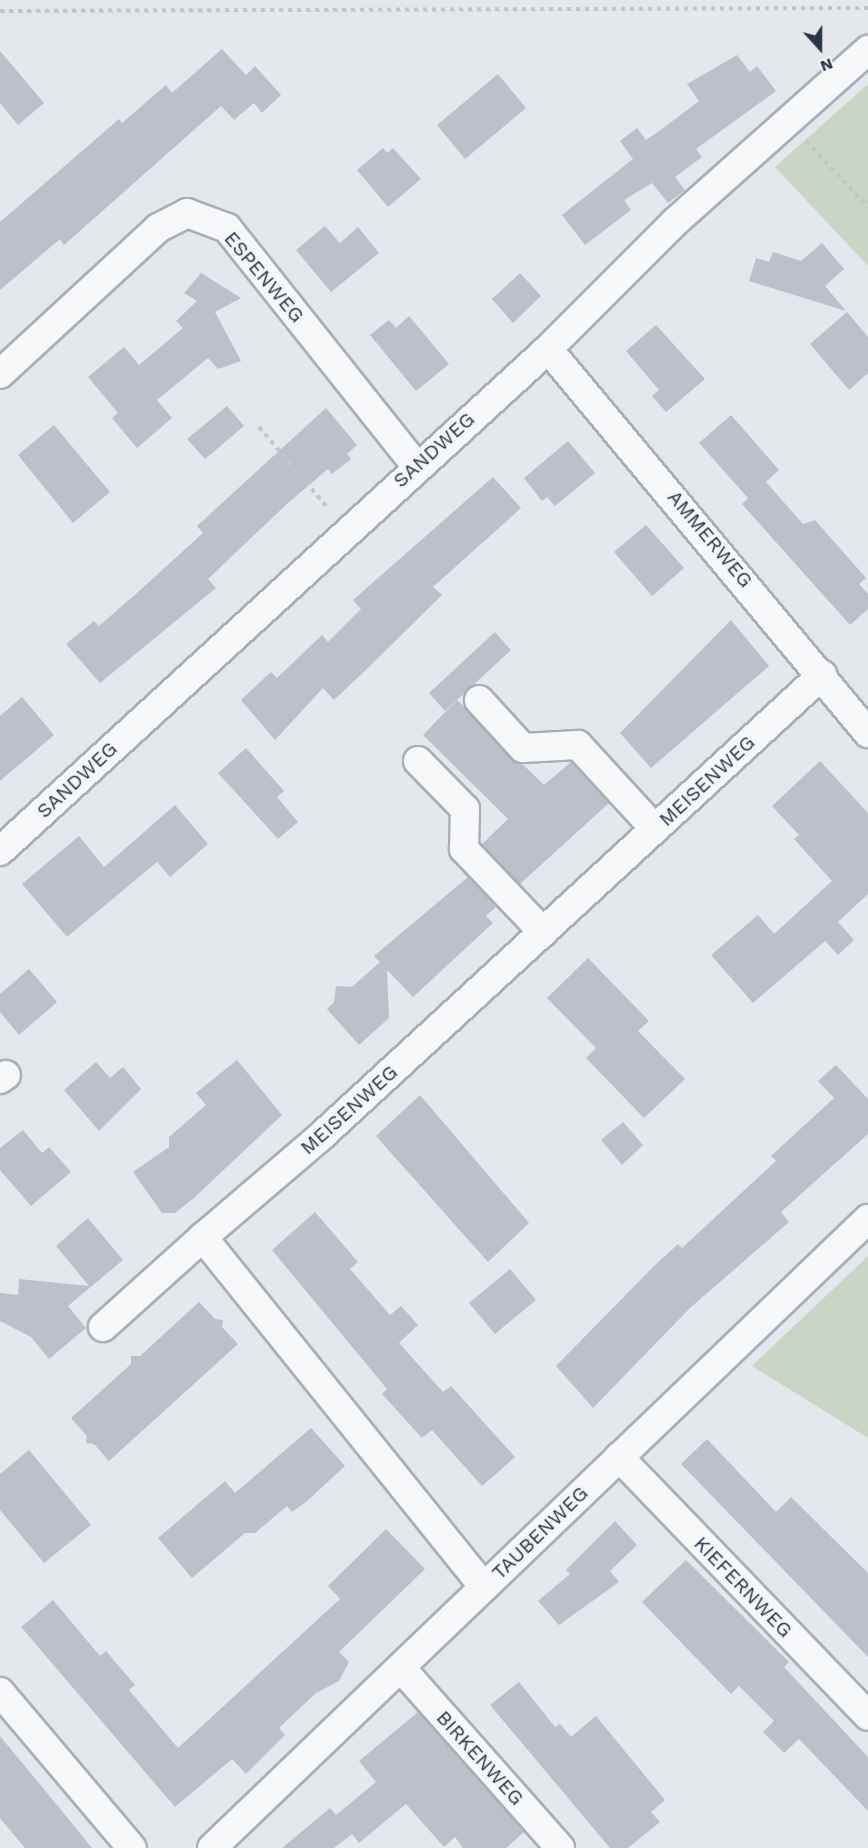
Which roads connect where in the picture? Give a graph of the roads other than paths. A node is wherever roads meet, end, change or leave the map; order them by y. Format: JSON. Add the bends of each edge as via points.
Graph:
{"nodes":[{"id":1,"x":868,"y":50,"type":"edge"},
{"id":2,"x":548,"y":348,"type":"junction"},
{"id":3,"x":0,"y":374,"type":"edge"},
{"id":4,"x":416,"y":466,"type":"junction"},
{"id":5,"x":822,"y":675,"type":"junction"},
{"id":6,"x":479,"y":700,"type":"dead end"},
{"id":7,"x":868,"y":733,"type":"edge"},
{"id":8,"x":418,"y":762,"type":"dead end"},
{"id":9,"x":655,"y":829,"type":"junction"},
{"id":10,"x":0,"y":850,"type":"edge"},
{"id":11,"x":543,"y":932,"type":"junction"},
{"id":12,"x":868,"y":1219,"type":"edge"},
{"id":13,"x":203,"y":1237,"type":"junction"},
{"id":14,"x":103,"y":1327,"type":"dead end"},
{"id":15,"x":619,"y":1457,"type":"junction"},
{"id":16,"x":484,"y":1587,"type":"junction"},
{"id":17,"x":400,"y":1668,"type":"junction"},
{"id":18,"x":0,"y":1692,"type":"edge"},
{"id":19,"x":868,"y":1716,"type":"edge"},
{"id":20,"x":132,"y":1848,"type":"edge"},
{"id":21,"x":212,"y":1848,"type":"edge"},
{"id":22,"x":560,"y":1848,"type":"edge"}],
"edges":[{"from":1,"to":2,"type":"street","name":"SANDWEG","via":[[675,222]]},
{"from":2,"to":4,"type":"street","name":"SANDWEG"},
{"from":2,"to":5,"type":"street","name":"AMMERWEG"},
{"from":3,"to":4,"type":"street","name":"ESPENWEG","via":[[158,228],[187,213],[228,228]]},
{"from":4,"to":10,"type":"street","name":"SANDWEG"},
{"from":5,"to":7,"type":"street","name":"AMMERWEG"},
{"from":5,"to":9,"type":"street","name":"MEISENWEG"},
{"from":6,"to":9,"type":"street","via":[[523,748],[578,745]]},
{"from":8,"to":11,"type":"street","via":[[465,809],[464,849]]},
{"from":9,"to":11,"type":"street","name":"MEISENWEG"},
{"from":11,"to":13,"type":"street","name":"MEISENWEG"},
{"from":12,"to":15,"type":"street","name":"TAUBENWEG"},
{"from":13,"to":14,"type":"street","name":"MEISENWEG"},
{"from":13,"to":16,"type":"street"},
{"from":15,"to":16,"type":"street","name":"TAUBENWEG"},
{"from":15,"to":19,"type":"street","name":"KIEFERNWEG"},
{"from":16,"to":17,"type":"street","name":"TAUBENWEG"},
{"from":17,"to":21,"type":"street","name":"TAUBENWEG"},
{"from":17,"to":22,"type":"street","name":"BIRKENWEG"},
{"from":18,"to":20,"type":"street"}]}
